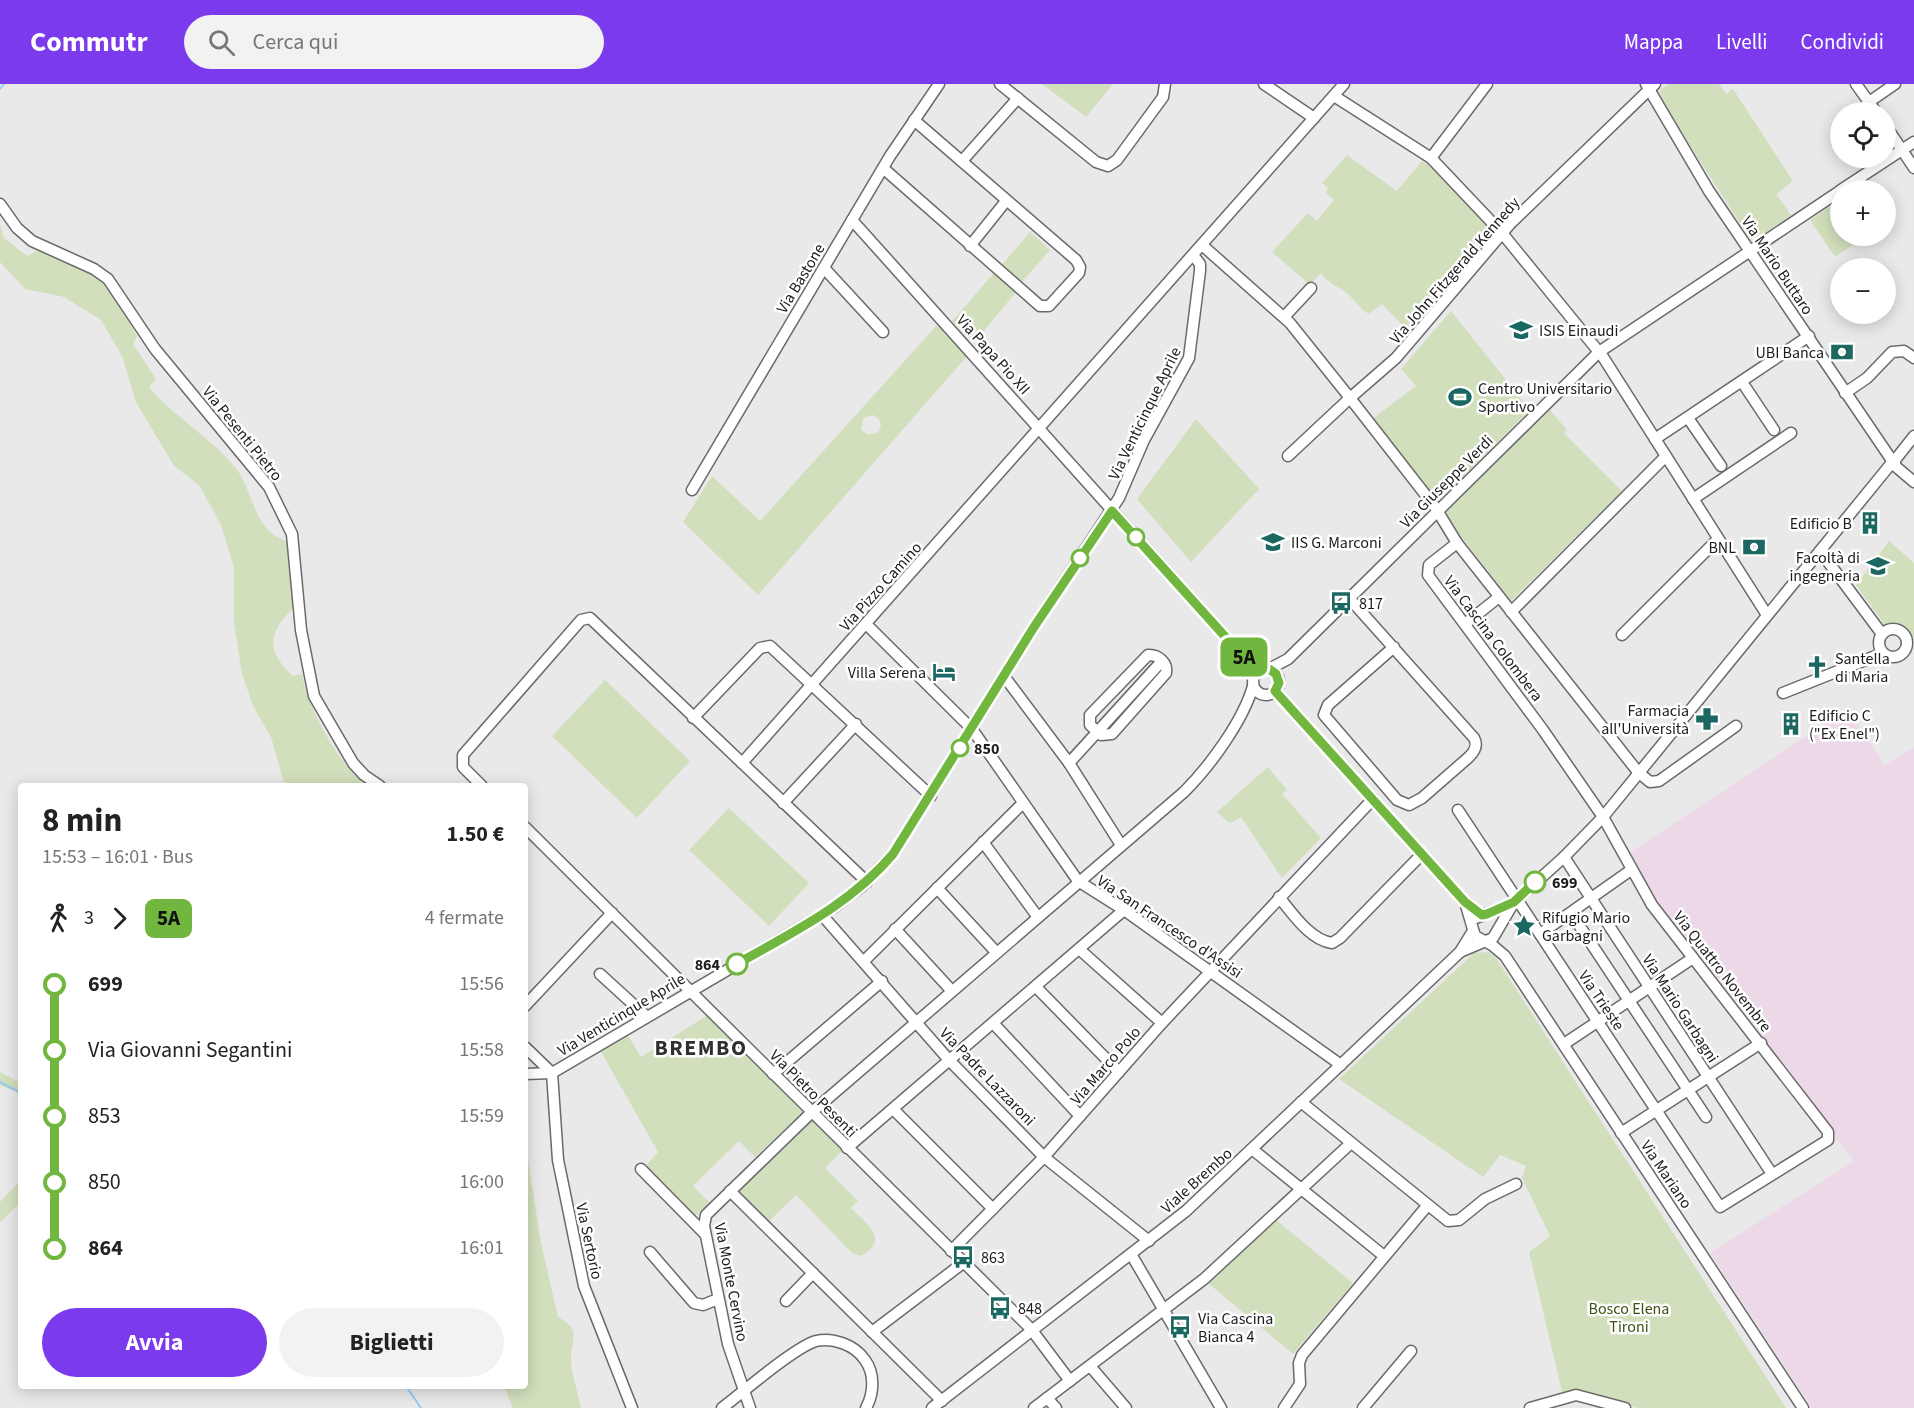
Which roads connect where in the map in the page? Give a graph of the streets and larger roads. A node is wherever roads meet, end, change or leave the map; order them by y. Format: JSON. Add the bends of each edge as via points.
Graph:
{"nodes":[{"id":1,"x":939,"y":84,"type":"edge"},
{"id":2,"x":1000,"y":84,"type":"edge"},
{"id":3,"x":1165,"y":84,"type":"edge"},
{"id":4,"x":1264,"y":84,"type":"edge"},
{"id":5,"x":1344,"y":84,"type":"edge"},
{"id":6,"x":1487,"y":84,"type":"edge"},
{"id":7,"x":1856,"y":84,"type":"edge"},
{"id":8,"x":1895,"y":84,"type":"edge"},
{"id":9,"x":1650,"y":86,"type":"edge"},
{"id":10,"x":1334,"y":96,"type":"junction"},
{"id":11,"x":1018,"y":98,"type":"junction"},
{"id":12,"x":1869,"y":102,"type":"joint"},
{"id":13,"x":1314,"y":118,"type":"junction"},
{"id":14,"x":914,"y":120,"type":"junction"},
{"id":15,"x":1896,"y":142,"type":"edge"},
{"id":16,"x":1914,"y":142,"type":"edge"},
{"id":17,"x":1902,"y":151,"type":"junction"},
{"id":18,"x":1431,"y":158,"type":"junction"},
{"id":19,"x":962,"y":161,"type":"junction"},
{"id":20,"x":883,"y":168,"type":"junction"},
{"id":21,"x":1914,"y":168,"type":"edge"},
{"id":22,"x":1858,"y":180,"type":"edge"},
{"id":23,"x":1830,"y":198,"type":"edge"},
{"id":24,"x":1006,"y":201,"type":"junction"},
{"id":25,"x":0,"y":204,"type":"edge"},
{"id":26,"x":852,"y":220,"type":"junction"},
{"id":27,"x":1502,"y":233,"type":"junction"},
{"id":28,"x":1202,"y":245,"type":"junction"},
{"id":29,"x":970,"y":246,"type":"junction"},
{"id":30,"x":1750,"y":250,"type":"junction"},
{"id":31,"x":1193,"y":255,"type":"junction"},
{"id":32,"x":824,"y":268,"type":"junction"},
{"id":33,"x":1311,"y":288,"type":"dead end"},
{"id":34,"x":1284,"y":316,"type":"junction"},
{"id":35,"x":883,"y":332,"type":"dead end"},
{"id":36,"x":1809,"y":336,"type":"junction"},
{"id":37,"x":1599,"y":352,"type":"junction"},
{"id":38,"x":1914,"y":358,"type":"edge"},
{"id":39,"x":1742,"y":382,"type":"junction"},
{"id":40,"x":1845,"y":393,"type":"junction"},
{"id":41,"x":1350,"y":398,"type":"junction"},
{"id":42,"x":1688,"y":418,"type":"junction"},
{"id":43,"x":1040,"y":428,"type":"junction"},
{"id":44,"x":1774,"y":430,"type":"dead end"},
{"id":45,"x":1791,"y":433,"type":"dead end"},
{"id":46,"x":1914,"y":436,"type":"edge"},
{"id":47,"x":1655,"y":439,"type":"junction"},
{"id":48,"x":1288,"y":456,"type":"dead end"},
{"id":49,"x":1666,"y":456,"type":"junction"},
{"id":50,"x":1892,"y":462,"type":"junction"},
{"id":51,"x":1720,"y":466,"type":"dead end"},
{"id":52,"x":1914,"y":482,"type":"edge"},
{"id":53,"x":692,"y":490,"type":"dead end"},
{"id":54,"x":1693,"y":499,"type":"junction"},
{"id":55,"x":1112,"y":511,"type":"junction"},
{"id":56,"x":1438,"y":511,"type":"junction"},
{"id":57,"x":1718,"y":539,"type":"junction"},
{"id":58,"x":1456,"y":543,"type":"junction"},
{"id":59,"x":1820,"y":551,"type":"junction"},
{"id":60,"x":1499,"y":597,"type":"junction"},
{"id":61,"x":1349,"y":598,"type":"junction"},
{"id":62,"x":1511,"y":612,"type":"junction"},
{"id":63,"x":1767,"y":615,"type":"junction"},
{"id":64,"x":866,"y":624,"type":"junction"},
{"id":65,"x":1465,"y":624,"type":"junction"},
{"id":66,"x":1882,"y":634,"type":"junction"},
{"id":67,"x":1622,"y":635,"type":"dead end"},
{"id":68,"x":1394,"y":647,"type":"junction"},
{"id":69,"x":1883,"y":654,"type":"junction"},
{"id":70,"x":1288,"y":659,"type":"junction"},
{"id":71,"x":1269,"y":669,"type":"junction"},
{"id":72,"x":1257,"y":672,"type":"junction"},
{"id":73,"x":1004,"y":676,"type":"junction"},
{"id":74,"x":1278,"y":678,"type":"junction"},
{"id":75,"x":813,"y":683,"type":"junction"},
{"id":76,"x":1253,"y":686,"type":"junction"},
{"id":77,"x":1271,"y":693,"type":"junction"},
{"id":78,"x":1783,"y":693,"type":"dead end"},
{"id":79,"x":1244,"y":710,"type":"junction"},
{"id":80,"x":693,"y":718,"type":"junction"},
{"id":81,"x":856,"y":724,"type":"junction"},
{"id":82,"x":1736,"y":726,"type":"dead end"},
{"id":83,"x":972,"y":729,"type":"junction"},
{"id":84,"x":1097,"y":732,"type":"junction"},
{"id":85,"x":1069,"y":763,"type":"junction"},
{"id":86,"x":742,"y":764,"type":"junction"},
{"id":87,"x":1638,"y":772,"type":"junction"},
{"id":88,"x":376,"y":783,"type":"edge"},
{"id":89,"x":479,"y":783,"type":"edge"},
{"id":90,"x":931,"y":796,"type":"junction"},
{"id":91,"x":1373,"y":799,"type":"junction"},
{"id":92,"x":783,"y":803,"type":"junction"},
{"id":93,"x":1023,"y":803,"type":"junction"},
{"id":94,"x":1458,"y":810,"type":"dead end"},
{"id":95,"x":1603,"y":817,"type":"junction"},
{"id":96,"x":528,"y":830,"type":"edge"},
{"id":97,"x":983,"y":842,"type":"junction"},
{"id":98,"x":1121,"y":845,"type":"junction"},
{"id":99,"x":1422,"y":854,"type":"junction"},
{"id":100,"x":1564,"y":857,"type":"junction"},
{"id":101,"x":1631,"y":870,"type":"junction"},
{"id":102,"x":1078,"y":881,"type":"junction"},
{"id":103,"x":867,"y":882,"type":"junction"},
{"id":104,"x":937,"y":888,"type":"junction"},
{"id":105,"x":1280,"y":897,"type":"junction"},
{"id":106,"x":1592,"y":898,"type":"junction"},
{"id":107,"x":1516,"y":900,"type":"junction"},
{"id":108,"x":1465,"y":902,"type":"junction"},
{"id":109,"x":1124,"y":910,"type":"junction"},
{"id":110,"x":612,"y":913,"type":"junction"},
{"id":111,"x":1571,"y":913,"type":"junction"},
{"id":112,"x":1484,"y":914,"type":"junction"},
{"id":113,"x":822,"y":915,"type":"junction"},
{"id":114,"x":1037,"y":916,"type":"junction"},
{"id":115,"x":1473,"y":928,"type":"junction"},
{"id":116,"x":1498,"y":928,"type":"junction"},
{"id":117,"x":896,"y":929,"type":"junction"},
{"id":118,"x":1540,"y":934,"type":"junction"},
{"id":119,"x":1484,"y":940,"type":"junction"},
{"id":120,"x":1079,"y":949,"type":"junction"},
{"id":121,"x":996,"y":952,"type":"junction"},
{"id":122,"x":1460,"y":952,"type":"junction"},
{"id":123,"x":1505,"y":956,"type":"junction"},
{"id":124,"x":1693,"y":958,"type":"junction"},
{"id":125,"x":864,"y":961,"type":"junction"},
{"id":126,"x":1210,"y":970,"type":"junction"},
{"id":127,"x":600,"y":974,"type":"dead end"},
{"id":128,"x":882,"y":981,"type":"junction"},
{"id":129,"x":1036,"y":987,"type":"junction"},
{"id":130,"x":1649,"y":988,"type":"junction"},
{"id":131,"x":690,"y":990,"type":"junction"},
{"id":132,"x":951,"y":990,"type":"junction"},
{"id":133,"x":1629,"y":1001,"type":"junction"},
{"id":134,"x":528,"y":1003,"type":"edge"},
{"id":135,"x":646,"y":1016,"type":"junction"},
{"id":136,"x":916,"y":1021,"type":"junction"},
{"id":137,"x":1598,"y":1021,"type":"junction"},
{"id":138,"x":993,"y":1023,"type":"junction"},
{"id":139,"x":1162,"y":1023,"type":"junction"},
{"id":140,"x":1761,"y":1043,"type":"junction"},
{"id":141,"x":1564,"y":1044,"type":"junction"},
{"id":142,"x":528,"y":1050,"type":"edge"},
{"id":143,"x":949,"y":1060,"type":"junction"},
{"id":144,"x":1341,"y":1065,"type":"junction"},
{"id":145,"x":1119,"y":1072,"type":"junction"},
{"id":146,"x":552,"y":1073,"type":"junction"},
{"id":147,"x":528,"y":1074,"type":"edge"},
{"id":148,"x":773,"y":1074,"type":"junction"},
{"id":149,"x":1709,"y":1078,"type":"junction"},
{"id":150,"x":1687,"y":1091,"type":"junction"},
{"id":151,"x":1301,"y":1102,"type":"junction"},
{"id":152,"x":893,"y":1109,"type":"junction"},
{"id":153,"x":812,"y":1112,"type":"junction"},
{"id":154,"x":1656,"y":1112,"type":"junction"},
{"id":155,"x":1080,"y":1116,"type":"junction"},
{"id":156,"x":1706,"y":1117,"type":"dead end"},
{"id":157,"x":1622,"y":1133,"type":"junction"},
{"id":158,"x":1350,"y":1144,"type":"junction"},
{"id":159,"x":847,"y":1148,"type":"junction"},
{"id":160,"x":1252,"y":1149,"type":"junction"},
{"id":161,"x":1044,"y":1156,"type":"junction"},
{"id":162,"x":641,"y":1169,"type":"dead end"},
{"id":163,"x":1772,"y":1174,"type":"junction"},
{"id":164,"x":1516,"y":1184,"type":"dead end"},
{"id":165,"x":1301,"y":1189,"type":"junction"},
{"id":166,"x":730,"y":1191,"type":"junction"},
{"id":167,"x":1427,"y":1206,"type":"junction"},
{"id":168,"x":993,"y":1209,"type":"junction"},
{"id":169,"x":705,"y":1234,"type":"junction"},
{"id":170,"x":1149,"y":1240,"type":"junction"},
{"id":171,"x":951,"y":1251,"type":"junction"},
{"id":172,"x":650,"y":1252,"type":"dead end"},
{"id":173,"x":1131,"y":1254,"type":"junction"},
{"id":174,"x":1384,"y":1256,"type":"junction"},
{"id":175,"x":963,"y":1263,"type":"junction"},
{"id":176,"x":813,"y":1273,"type":"junction"},
{"id":177,"x":718,"y":1299,"type":"junction"},
{"id":178,"x":786,"y":1301,"type":"dead end"},
{"id":179,"x":1164,"y":1309,"type":"junction"},
{"id":180,"x":1031,"y":1329,"type":"junction"},
{"id":181,"x":872,"y":1332,"type":"junction"},
{"id":182,"x":1411,"y":1351,"type":"dead end"},
{"id":183,"x":1090,"y":1366,"type":"junction"},
{"id":184,"x":1070,"y":1381,"type":"junction"},
{"id":185,"x":744,"y":1391,"type":"junction"},
{"id":186,"x":1047,"y":1398,"type":"junction"},
{"id":187,"x":942,"y":1401,"type":"junction"},
{"id":188,"x":632,"y":1408,"type":"edge"},
{"id":189,"x":722,"y":1408,"type":"edge"},
{"id":190,"x":750,"y":1408,"type":"edge"},
{"id":191,"x":866,"y":1408,"type":"edge"},
{"id":192,"x":932,"y":1408,"type":"edge"},
{"id":193,"x":1034,"y":1408,"type":"edge"},
{"id":194,"x":1056,"y":1408,"type":"edge"},
{"id":195,"x":1126,"y":1408,"type":"edge"},
{"id":196,"x":1221,"y":1408,"type":"edge"},
{"id":197,"x":1284,"y":1408,"type":"edge"},
{"id":198,"x":1363,"y":1408,"type":"edge"},
{"id":199,"x":1530,"y":1408,"type":"edge"},
{"id":200,"x":1625,"y":1408,"type":"edge"},
{"id":201,"x":1803,"y":1408,"type":"edge"}],
"edges":[{"from":1,"to":14,"type":"street","name":"Via Bastone"},
{"from":2,"to":11,"type":"street"},
{"from":3,"to":11,"type":"street","via":[[1163,97],[1117,160],[1108,166],[1096,162]]},
{"from":4,"to":13,"type":"street"},
{"from":5,"to":10,"type":"street"},
{"from":6,"to":18,"type":"street"},
{"from":7,"to":12,"type":"street"},
{"from":8,"to":12,"type":"street"},
{"from":9,"to":27,"type":"street","name":"Via John Fitzgerald Kennedy"},
{"from":9,"to":30,"type":"street","name":"Via Mario Buttaro","via":[[1674,135]]},
{"from":10,"to":13,"type":"street"},
{"from":10,"to":18,"type":"street"},
{"from":11,"to":19,"type":"street"},
{"from":13,"to":28,"type":"street"},
{"from":14,"to":19,"type":"street"},
{"from":14,"to":20,"type":"street","name":"Via Bastone"},
{"from":15,"to":17,"type":"street"},
{"from":16,"to":17,"type":"street","name":"Via Giuseppe Verdi"},
{"from":17,"to":21,"type":"street"},
{"from":17,"to":22,"type":"street","name":"Via Giuseppe Verdi"},
{"from":18,"to":27,"type":"street"},
{"from":19,"to":24,"type":"street"},
{"from":20,"to":26,"type":"street","name":"Via Bastone"},
{"from":20,"to":29,"type":"street"},
{"from":23,"to":30,"type":"street","name":"Via Giuseppe Verdi"},
{"from":24,"to":29,"type":"street"},
{"from":24,"to":29,"type":"street","via":[[1078,261],[1078,274],[1043,308]]},
{"from":25,"to":88,"type":"street","name":"Via Pesenti Pietro","via":[[20,232],[40,246],[108,279],[154,349],[272,490],[291,531],[306,664],[314,696],[355,766]]},
{"from":26,"to":32,"type":"street","name":"Via Bastone"},
{"from":26,"to":43,"type":"street","name":"Via Papa Pio XII"},
{"from":27,"to":37,"type":"street"},
{"from":27,"to":41,"type":"street","name":"Via John Fitzgerald Kennedy","via":[[1396,358]]},
{"from":28,"to":31,"type":"street"},
{"from":28,"to":34,"type":"street"},
{"from":30,"to":36,"type":"street","name":"Via Mario Buttaro"},
{"from":30,"to":37,"type":"street","name":"Via Giuseppe Verdi"},
{"from":31,"to":43,"type":"street","name":"Via Pizzo Camino"},
{"from":31,"to":55,"type":"street","name":"Via Venticinque Aprile","via":[[1200,271],[1190,358],[1144,440]]},
{"from":32,"to":35,"type":"street"},
{"from":32,"to":53,"type":"street","name":"Via Bastone"},
{"from":33,"to":34,"type":"street"},
{"from":34,"to":41,"type":"street"},
{"from":36,"to":39,"type":"street"},
{"from":36,"to":40,"type":"street","name":"Via Mario Buttaro"},
{"from":37,"to":47,"type":"street"},
{"from":37,"to":56,"type":"street","name":"Via Giuseppe Verdi"},
{"from":38,"to":40,"type":"street","via":[[1904,351],[1892,352],[1867,378]]},
{"from":39,"to":42,"type":"street"},
{"from":39,"to":44,"type":"street"},
{"from":40,"to":50,"type":"street","name":"Via Mario Buttaro"},
{"from":41,"to":48,"type":"street"},
{"from":41,"to":56,"type":"street"},
{"from":42,"to":47,"type":"street"},
{"from":42,"to":51,"type":"street"},
{"from":43,"to":55,"type":"street","name":"Via Papa Pio XII"},
{"from":43,"to":64,"type":"street","name":"Via Pizzo Camino"},
{"from":45,"to":54,"type":"street"},
{"from":46,"to":50,"type":"street"},
{"from":47,"to":49,"type":"street"},
{"from":49,"to":54,"type":"street"},
{"from":49,"to":62,"type":"street"},
{"from":50,"to":52,"type":"street","name":"Via Mario Buttaro"},
{"from":50,"to":59,"type":"street"},
{"from":54,"to":57,"type":"street"},
{"from":55,"to":72,"type":"street","name":"Via Papa Pio XII"},
{"from":55,"to":73,"type":"street","name":"Via Venticinque Aprile"},
{"from":56,"to":58,"type":"street"},
{"from":56,"to":61,"type":"street","name":"Via Giuseppe Verdi"},
{"from":57,"to":63,"type":"street"},
{"from":57,"to":67,"type":"street"},
{"from":58,"to":60,"type":"street"},
{"from":58,"to":65,"type":"street","name":"Via Cascina Colombera","via":[[1429,565],[1427,572]]},
{"from":59,"to":63,"type":"street"},
{"from":59,"to":66,"type":"street"},
{"from":60,"to":62,"type":"street"},
{"from":60,"to":65,"type":"street"},
{"from":61,"to":68,"type":"street"},
{"from":61,"to":70,"type":"street","name":"Via Giuseppe Verdi"},
{"from":62,"to":87,"type":"street"},
{"from":63,"to":87,"type":"street"},
{"from":64,"to":75,"type":"street","name":"Via Pizzo Camino"},
{"from":64,"to":83,"type":"street","name":"Via San Francesco d'Assisi"},
{"from":65,"to":95,"type":"street","name":"Via Cascina Colombera"},
{"from":66,"to":69,"type":"street","via":[[1879,646]]},
{"from":66,"to":69,"type":"street","via":[[1898,630],[1906,640],[1906,649],[1900,655]]},
{"from":68,"to":68,"type":"street","via":[[1328,705],[1324,715],[1397,800],[1409,805],[1469,757],[1476,742]]},
{"from":69,"to":78,"type":"street"},
{"from":70,"to":71,"type":"street","name":"Via Giuseppe Verdi"},
{"from":70,"to":74,"type":"street","name":"Via Giuseppe Verdi"},
{"from":71,"to":72,"type":"street"},
{"from":71,"to":74,"type":"street"},
{"from":72,"to":76,"type":"street"},
{"from":73,"to":83,"type":"street","name":"Via Venticinque Aprile"},
{"from":73,"to":85,"type":"street"},
{"from":74,"to":77,"type":"street"},
{"from":75,"to":80,"type":"street","via":[[772,646],[764,646]]},
{"from":75,"to":81,"type":"street"},
{"from":75,"to":86,"type":"street","name":"Via Pizzo Camino"},
{"from":76,"to":77,"type":"street","via":[[1259,693]]},
{"from":76,"to":79,"type":"street"},
{"from":77,"to":79,"type":"street"},
{"from":77,"to":91,"type":"street"},
{"from":79,"to":98,"type":"street","via":[[1190,785]]},
{"from":80,"to":86,"type":"street"},
{"from":80,"to":89,"type":"street","via":[[588,618],[580,621],[463,755],[463,767]]},
{"from":81,"to":90,"type":"street"},
{"from":81,"to":92,"type":"street"},
{"from":82,"to":87,"type":"street","via":[[1659,781],[1650,782]]},
{"from":83,"to":90,"type":"street","name":"Via Venticinque Aprile"},
{"from":83,"to":93,"type":"street","name":"Via San Francesco d'Assisi"},
{"from":84,"to":84,"type":"street","via":[[1162,661],[1154,655],[1145,657],[1091,714],[1089,724]]},
{"from":84,"to":85,"type":"street"},
{"from":85,"to":98,"type":"street"},
{"from":86,"to":92,"type":"street"},
{"from":87,"to":95,"type":"street"},
{"from":90,"to":103,"type":"street","name":"Via Venticinque Aprile","via":[[898,848]]},
{"from":91,"to":99,"type":"street"},
{"from":91,"to":105,"type":"street","name":"Via Marco Polo"},
{"from":92,"to":103,"type":"street"},
{"from":93,"to":97,"type":"street"},
{"from":93,"to":102,"type":"street","name":"Via San Francesco d'Assisi"},
{"from":94,"to":107,"type":"street","name":"Via Trieste"},
{"from":95,"to":100,"type":"street"},
{"from":95,"to":101,"type":"street","name":"Via Quattro Novembre"},
{"from":96,"to":110,"type":"street","name":"Via Pietro Pesenti"},
{"from":97,"to":104,"type":"street"},
{"from":97,"to":114,"type":"street"},
{"from":98,"to":102,"type":"street"},
{"from":99,"to":105,"type":"street","via":[[1332,943],[1300,923]]},
{"from":99,"to":108,"type":"street"},
{"from":100,"to":106,"type":"street","name":"Via Mario Garbagni"},
{"from":100,"to":107,"type":"street"},
{"from":101,"to":106,"type":"street"},
{"from":101,"to":124,"type":"street","name":"Via Quattro Novembre"},
{"from":102,"to":109,"type":"street","name":"Via San Francesco d'Assisi"},
{"from":102,"to":114,"type":"street","name":"Via Monte Cervino"},
{"from":103,"to":113,"type":"street","name":"Via Venticinque Aprile"},
{"from":104,"to":117,"type":"street"},
{"from":104,"to":121,"type":"street"},
{"from":105,"to":126,"type":"street","name":"Via Marco Polo"},
{"from":106,"to":111,"type":"street"},
{"from":106,"to":130,"type":"street","name":"Via Mario Garbagni"},
{"from":107,"to":112,"type":"street"},
{"from":107,"to":116,"type":"street"},
{"from":107,"to":118,"type":"street","name":"Via Trieste"},
{"from":108,"to":112,"type":"street"},
{"from":108,"to":115,"type":"street"},
{"from":109,"to":120,"type":"street"},
{"from":109,"to":126,"type":"street","name":"Via San Francesco d'Assisi"},
{"from":110,"to":131,"type":"street","name":"Via Pietro Pesenti"},
{"from":110,"to":134,"type":"street"},
{"from":111,"to":118,"type":"street"},
{"from":111,"to":133,"type":"street","name":"Via Trieste"},
{"from":112,"to":115,"type":"street"},
{"from":112,"to":116,"type":"street","via":[[1494,918]]},
{"from":113,"to":125,"type":"street","name":"Via Padre Lazzaroni"},
{"from":113,"to":131,"type":"street","name":"Via Venticinque Aprile"},
{"from":114,"to":121,"type":"street","name":"Via Monte Cervino"},
{"from":115,"to":119,"type":"street"},
{"from":115,"to":122,"type":"street","name":"Viale Brembo"},
{"from":116,"to":119,"type":"street","via":[[1493,938]]},
{"from":116,"to":123,"type":"street","name":"Via Mariano"},
{"from":117,"to":125,"type":"street"},
{"from":117,"to":132,"type":"street"},
{"from":118,"to":137,"type":"street","name":"Via Trieste"},
{"from":119,"to":122,"type":"street","name":"Viale Brembo"},
{"from":119,"to":123,"type":"street","name":"Via Mariano"},
{"from":120,"to":129,"type":"street"},
{"from":120,"to":139,"type":"street"},
{"from":121,"to":132,"type":"street","name":"Via Monte Cervino"},
{"from":122,"to":144,"type":"street","name":"Viale Brembo"},
{"from":123,"to":141,"type":"street","name":"Via Mariano"},
{"from":124,"to":130,"type":"street"},
{"from":124,"to":140,"type":"street","name":"Via Quattro Novembre"},
{"from":125,"to":128,"type":"street","name":"Via Padre Lazzaroni"},
{"from":126,"to":139,"type":"street","name":"Via Marco Polo"},
{"from":126,"to":144,"type":"street","name":"Via San Francesco d'Assisi"},
{"from":127,"to":135,"type":"street"},
{"from":128,"to":136,"type":"street","name":"Via Padre Lazzaroni"},
{"from":128,"to":148,"type":"street"},
{"from":129,"to":138,"type":"street"},
{"from":129,"to":145,"type":"street"},
{"from":130,"to":133,"type":"street"},
{"from":130,"to":149,"type":"street","name":"Via Mario Garbagni"},
{"from":131,"to":135,"type":"street","name":"Via Venticinque Aprile"},
{"from":131,"to":148,"type":"street","name":"Via Pietro Pesenti"},
{"from":132,"to":136,"type":"street","name":"Via Monte Cervino"},
{"from":133,"to":137,"type":"street"},
{"from":133,"to":150,"type":"street","name":"Via Trieste"},
{"from":135,"to":146,"type":"street","name":"Via Venticinque Aprile"},
{"from":136,"to":143,"type":"street","name":"Via Padre Lazzaroni"},
{"from":136,"to":153,"type":"street","name":"Via Monte Cervino"},
{"from":137,"to":141,"type":"street"},
{"from":137,"to":154,"type":"street","name":"Via Trieste"},
{"from":138,"to":143,"type":"street"},
{"from":138,"to":155,"type":"street"},
{"from":139,"to":145,"type":"street","name":"Via Marco Polo"},
{"from":140,"to":149,"type":"street"},
{"from":140,"to":163,"type":"street","name":"Via Quattro Novembre","via":[[1830,1137]]},
{"from":141,"to":157,"type":"street","name":"Via Mariano"},
{"from":142,"to":146,"type":"street"},
{"from":143,"to":152,"type":"street"},
{"from":143,"to":161,"type":"street","name":"Via Padre Lazzaroni"},
{"from":144,"to":151,"type":"street","name":"Viale Brembo"},
{"from":145,"to":155,"type":"street","name":"Via Marco Polo"},
{"from":146,"to":147,"type":"street","name":"Via Venticinque Aprile"},
{"from":146,"to":188,"type":"street","name":"Via Sertorio","via":[[558,1160],[584,1286]]},
{"from":148,"to":153,"type":"street","name":"Via Pietro Pesenti"},
{"from":149,"to":150,"type":"street"},
{"from":149,"to":163,"type":"street","name":"Via Mario Garbagni"},
{"from":150,"to":154,"type":"street"},
{"from":150,"to":156,"type":"street","name":"Via Trieste"},
{"from":151,"to":158,"type":"street"},
{"from":151,"to":160,"type":"street","name":"Viale Brembo"},
{"from":152,"to":159,"type":"street"},
{"from":152,"to":168,"type":"street"},
{"from":153,"to":159,"type":"street","name":"Via Pietro Pesenti"},
{"from":153,"to":166,"type":"street","name":"Via Monte Cervino"},
{"from":154,"to":157,"type":"street"},
{"from":154,"to":163,"type":"street","name":"Via Trieste","via":[[1720,1208]]},
{"from":155,"to":161,"type":"street","name":"Via Marco Polo"},
{"from":157,"to":201,"type":"street","name":"Via Mariano"},
{"from":158,"to":165,"type":"street"},
{"from":158,"to":167,"type":"street"},
{"from":159,"to":171,"type":"street","name":"Via Pietro Pesenti"},
{"from":160,"to":165,"type":"street"},
{"from":160,"to":170,"type":"street","name":"Viale Brembo"},
{"from":161,"to":168,"type":"street","name":"Via Marco Polo"},
{"from":161,"to":170,"type":"street","name":"Via Padre Lazzaroni"},
{"from":162,"to":169,"type":"street"},
{"from":164,"to":167,"type":"street","via":[[1485,1198],[1455,1222]]},
{"from":165,"to":174,"type":"street"},
{"from":165,"to":179,"type":"street","via":[[1204,1279]]},
{"from":166,"to":169,"type":"street","name":"Via Monte Cervino","via":[[706,1215]]},
{"from":166,"to":176,"type":"street"},
{"from":167,"to":174,"type":"street"},
{"from":168,"to":171,"type":"street","name":"Via Marco Polo"},
{"from":169,"to":177,"type":"street","name":"Via Monte Cervino"},
{"from":170,"to":173,"type":"street","name":"Viale Brembo"},
{"from":171,"to":175,"type":"street","name":"Via Pietro Pesenti"},
{"from":172,"to":177,"type":"street","via":[[694,1303],[703,1305]]},
{"from":173,"to":179,"type":"street"},
{"from":173,"to":180,"type":"street","name":"Viale Brembo"},
{"from":174,"to":197,"type":"street","via":[[1302,1355],[1300,1384]]},
{"from":175,"to":180,"type":"street","name":"Via Pietro Pesenti"},
{"from":175,"to":181,"type":"street"},
{"from":176,"to":178,"type":"street"},
{"from":176,"to":181,"type":"street"},
{"from":177,"to":185,"type":"street","name":"Via Monte Cervino"},
{"from":179,"to":183,"type":"street"},
{"from":179,"to":196,"type":"street"},
{"from":180,"to":184,"type":"street","name":"Via Pietro Pesenti"},
{"from":180,"to":187,"type":"street","name":"Viale Brembo"},
{"from":181,"to":187,"type":"street"},
{"from":182,"to":198,"type":"street"},
{"from":183,"to":184,"type":"street"},
{"from":183,"to":195,"type":"street"},
{"from":184,"to":186,"type":"street"},
{"from":185,"to":189,"type":"street"},
{"from":185,"to":190,"type":"street","name":"Via Monte Cervino"},
{"from":185,"to":191,"type":"street","via":[[805,1346],[830,1340],[855,1350],[867,1364],[873,1388]]},
{"from":186,"to":193,"type":"street"},
{"from":186,"to":194,"type":"street"},
{"from":187,"to":192,"type":"street","name":"Viale Brembo"},
{"from":199,"to":200,"type":"street","via":[[1580,1395]]}]}
